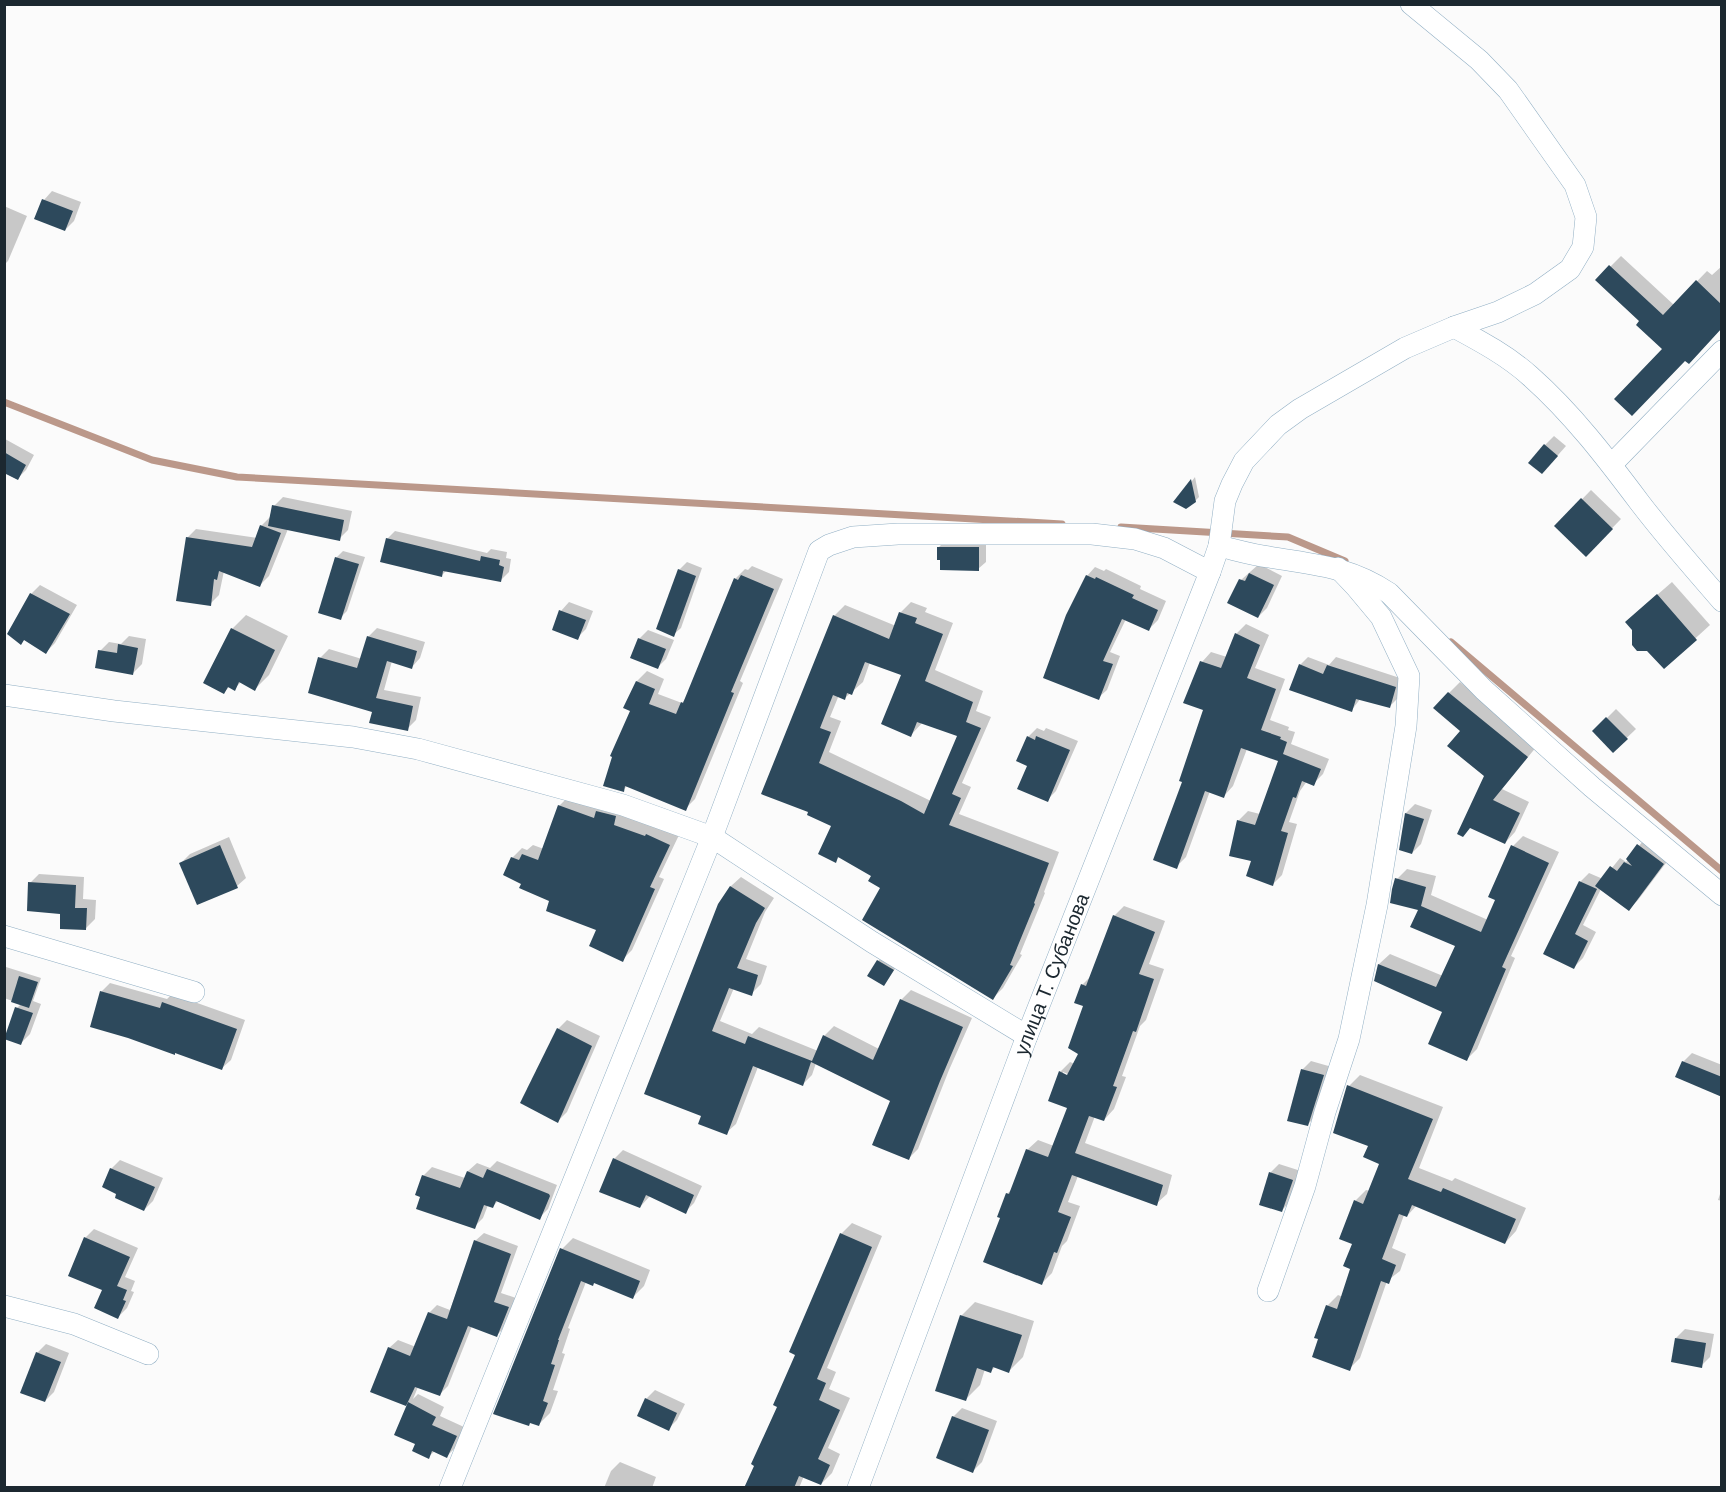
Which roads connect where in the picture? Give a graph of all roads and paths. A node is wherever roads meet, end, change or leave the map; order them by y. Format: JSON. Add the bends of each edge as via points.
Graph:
{"nodes":[{"id":1,"x":1412,"y":4,"type":"edge"},
{"id":2,"x":1454,"y":327,"type":"junction"},
{"id":3,"x":1722,"y":351,"type":"edge"},
{"id":4,"x":1612,"y":464,"type":"junction"},
{"id":5,"x":1219,"y":542,"type":"junction"},
{"id":6,"x":1338,"y":568,"type":"junction"},
{"id":7,"x":1210,"y":572,"type":"junction"},
{"id":8,"x":1722,"y":601,"type":"edge"},
{"id":9,"x":4,"y":695,"type":"edge"},
{"id":10,"x":712,"y":837,"type":"junction"},
{"id":11,"x":1722,"y":895,"type":"edge"},
{"id":12,"x":4,"y":936,"type":"edge"},
{"id":13,"x":194,"y":992,"type":"dead end"},
{"id":14,"x":1028,"y":1036,"type":"junction"},
{"id":15,"x":1268,"y":1291,"type":"dead end"},
{"id":16,"x":4,"y":1306,"type":"edge"},
{"id":17,"x":148,"y":1354,"type":"dead end"},
{"id":18,"x":450,"y":1488,"type":"edge"},
{"id":19,"x":858,"y":1488,"type":"edge"}],
"edges":[{"from":1,"to":2,"type":"street","name":"улица Т. Субанова","via":[[1508,90],[1575,185],[1586,217],[1583,247],[1570,268],[1535,294]]},
{"from":2,"to":4,"type":"street","via":[[1528,374]]},
{"from":2,"to":5,"type":"street","name":"улица Т. Субанова","via":[[1405,348],[1300,409],[1272,431],[1244,461],[1232,484],[1225,501]]},
{"from":3,"to":4,"type":"street"},
{"from":4,"to":8,"type":"street"},
{"from":5,"to":6,"type":"street","via":[[1268,557]]},
{"from":5,"to":7,"type":"street","name":"улица Т. Субанова"},
{"from":6,"to":11,"type":"street","via":[[1389,593],[1492,697]]},
{"from":6,"to":15,"type":"street","via":[[1381,617],[1409,676],[1406,726],[1377,905],[1349,1039],[1305,1186]]},
{"from":7,"to":10,"type":"street","via":[[1164,548],[1135,539],[1092,534],[898,534],[852,537],[829,545],[819,551]]},
{"from":7,"to":14,"type":"street","name":"улица Т. Субанова"},
{"from":9,"to":10,"type":"street","via":[[353,737],[418,749],[623,805]]},
{"from":10,"to":14,"type":"street","via":[[872,942]]},
{"from":10,"to":18,"type":"street"},
{"from":12,"to":13,"type":"street"},
{"from":14,"to":19,"type":"street","name":"улица Т. Субанова"},
{"from":16,"to":17,"type":"street","via":[[74,1324]]}]}
